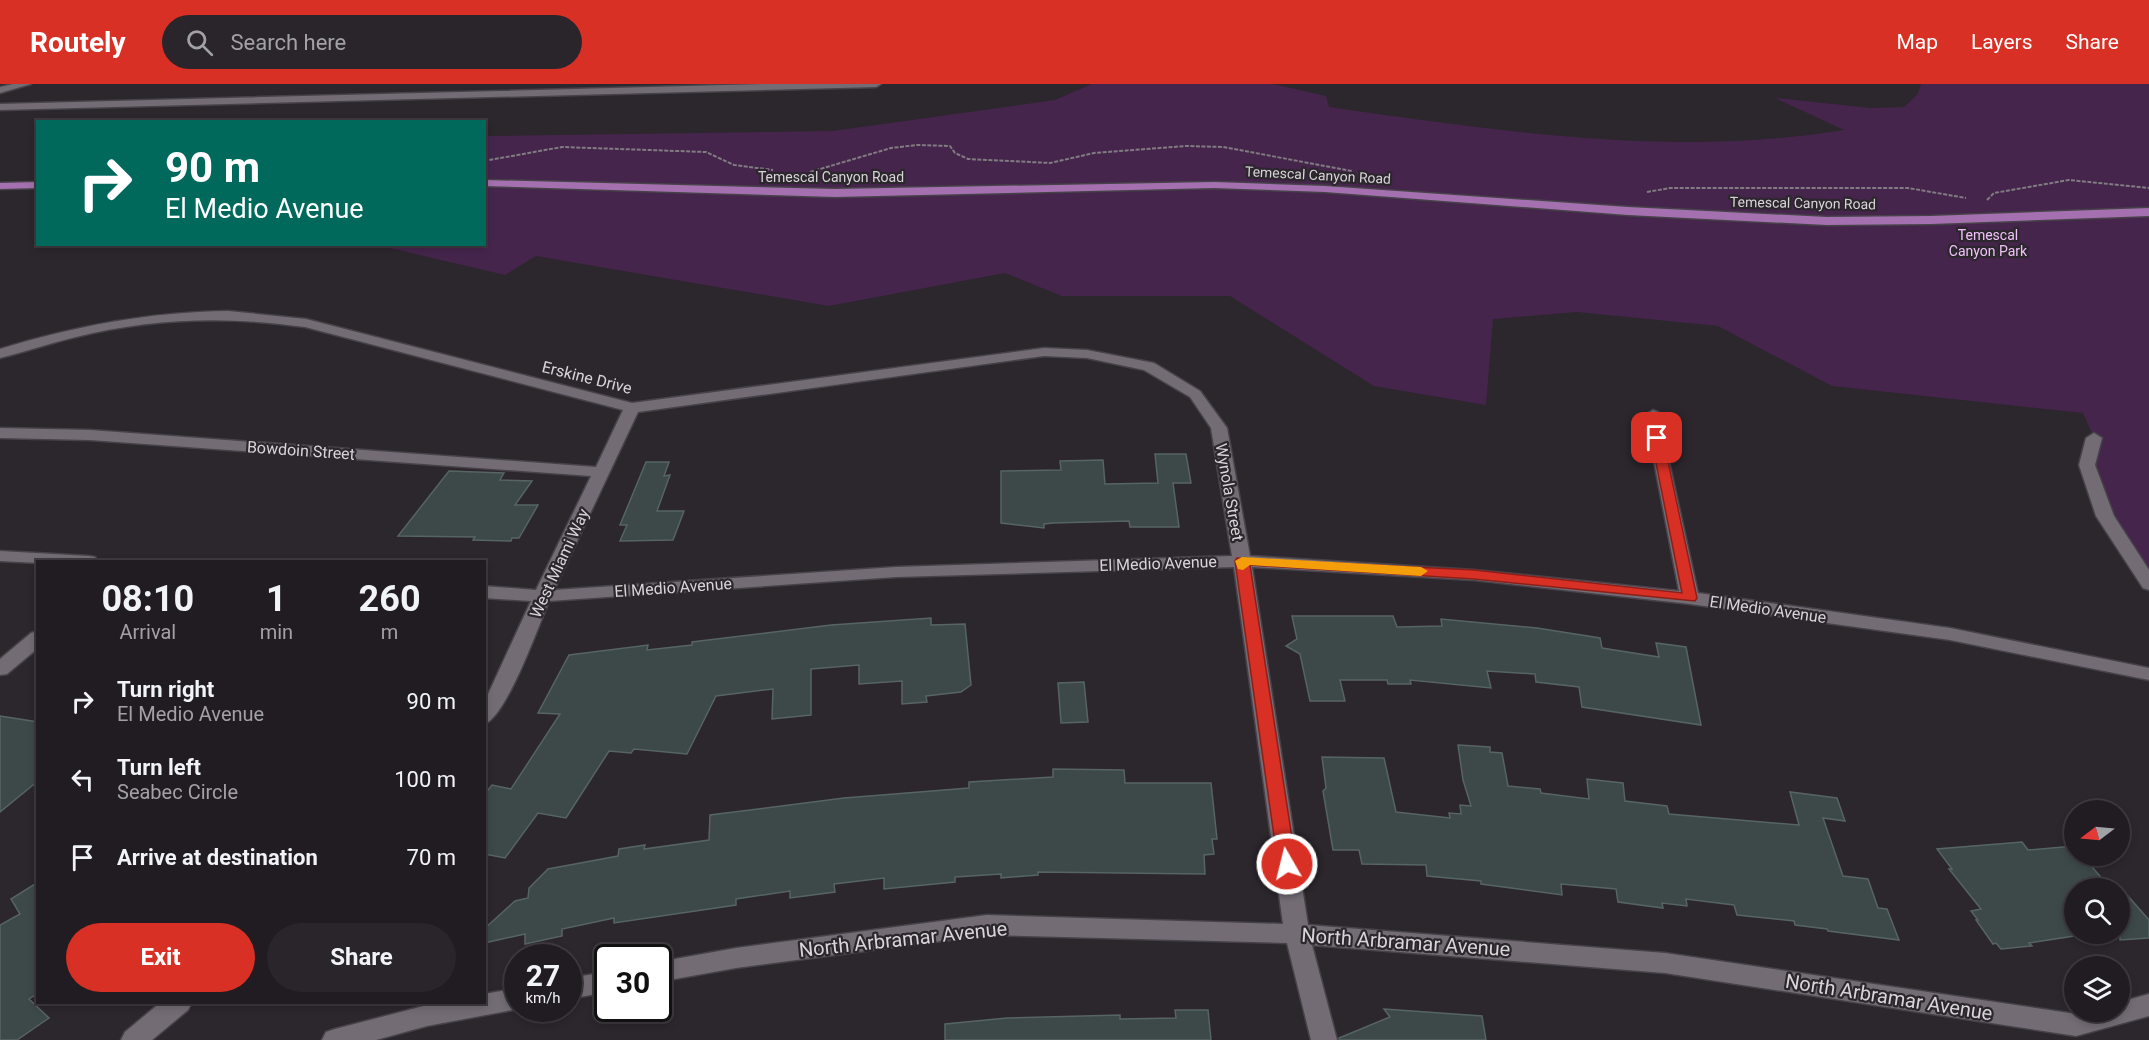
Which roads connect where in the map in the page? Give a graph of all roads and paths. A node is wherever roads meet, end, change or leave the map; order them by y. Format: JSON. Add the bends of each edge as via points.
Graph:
{"nodes":[{"id":1,"x":26,"y":84,"type":"edge"},
{"id":2,"x":876,"y":84,"type":"edge"},
{"id":3,"x":616,"y":88,"type":"edge"},
{"id":4,"x":0,"y":90,"type":"edge"},
{"id":5,"x":0,"y":108,"type":"edge"},
{"id":6,"x":486,"y":161,"type":"edge"},
{"id":7,"x":774,"y":171,"type":"dead end"},
{"id":8,"x":807,"y":172,"type":"dead end"},
{"id":9,"x":1355,"y":172,"type":"dead end"},
{"id":10,"x":486,"y":183,"type":"edge"},
{"id":11,"x":36,"y":185,"type":"edge"},
{"id":12,"x":0,"y":186,"type":"edge"},
{"id":13,"x":2149,"y":188,"type":"edge"},
{"id":14,"x":1640,"y":193,"type":"dead end"},
{"id":15,"x":1974,"y":200,"type":"dead end"},
{"id":16,"x":1986,"y":202,"type":"dead end"},
{"id":17,"x":2149,"y":212,"type":"edge"},
{"id":18,"x":0,"y":354,"type":"edge"},
{"id":19,"x":1149,"y":366,"type":"joint"},
{"id":20,"x":632,"y":408,"type":"junction"},
{"id":21,"x":1653,"y":415,"type":"dead end"},
{"id":22,"x":0,"y":433,"type":"edge"},
{"id":23,"x":2094,"y":438,"type":"dead end"},
{"id":24,"x":602,"y":472,"type":"junction"},
{"id":25,"x":0,"y":556,"type":"edge"},
{"id":26,"x":71,"y":560,"type":"edge"},
{"id":27,"x":1242,"y":561,"type":"junction"},
{"id":28,"x":2149,"y":584,"type":"edge"},
{"id":29,"x":486,"y":592,"type":"edge"},
{"id":30,"x":542,"y":596,"type":"junction"},
{"id":31,"x":1690,"y":598,"type":"junction"},
{"id":32,"x":36,"y":639,"type":"edge"},
{"id":33,"x":0,"y":669,"type":"edge"},
{"id":34,"x":2149,"y":674,"type":"edge"},
{"id":35,"x":486,"y":715,"type":"edge"},
{"id":36,"x":1297,"y":934,"type":"junction"},
{"id":37,"x":672,"y":969,"type":"edge"},
{"id":38,"x":504,"y":1001,"type":"edge"},
{"id":39,"x":177,"y":1004,"type":"edge"},
{"id":40,"x":486,"y":1004,"type":"edge"},
{"id":41,"x":486,"y":1004,"type":"edge"},
{"id":42,"x":2149,"y":1005,"type":"edge"},
{"id":43,"x":2078,"y":1033,"type":"edge"},
{"id":44,"x":134,"y":1040,"type":"edge"},
{"id":45,"x":335,"y":1040,"type":"edge"},
{"id":46,"x":1324,"y":1040,"type":"edge"}],
"edges":[{"from":1,"to":4,"type":"street"},
{"from":2,"to":3,"type":"street"},
{"from":3,"to":5,"type":"street"},
{"from":6,"to":7,"type":"path","via":[[562,147],[695,152],[717,155],[734,165]]},
{"from":8,"to":9,"type":"path","via":[[885,149],[940,145],[950,146],[968,159],[1050,163],[1094,153],[1223,147]]},
{"from":10,"to":17,"type":"main road","name":"Temescal Canyon Road","via":[[835,193],[1214,185],[1827,220]]},
{"from":11,"to":12,"type":"main road"},
{"from":13,"to":16,"type":"path","via":[[2069,180],[1994,194]]},
{"from":14,"to":15,"type":"path","via":[[1670,188],[1908,188]]},
{"from":18,"to":20,"type":"street","name":"Erskine Drive","via":[[48,338],[128,322],[180,315],[266,315]]},
{"from":19,"to":20,"type":"street","name":"Erskine Drive","via":[[1088,354],[1044,352]]},
{"from":19,"to":27,"type":"street","name":"Wynola Street","via":[[1195,394],[1219,428]]},
{"from":20,"to":24,"type":"street","name":"West Miami Way"},
{"from":21,"to":31,"type":"street"},
{"from":22,"to":24,"type":"street","name":"Bowdoin Street","via":[[102,436]]},
{"from":23,"to":28,"type":"street","via":[[2087,465],[2105,516]]},
{"from":24,"to":30,"type":"street","name":"West Miami Way"},
{"from":25,"to":26,"type":"street"},
{"from":27,"to":30,"type":"street","name":"El Medio Avenue","via":[[896,572]]},
{"from":27,"to":31,"type":"street","name":"El Medio Avenue","via":[[1474,574]]},
{"from":27,"to":36,"type":"street","name":"Wynola Street"},
{"from":29,"to":30,"type":"street","name":"El Medio Avenue"},
{"from":30,"to":35,"type":"street","name":"West Miami Way","via":[[494,705]]},
{"from":31,"to":34,"type":"street","name":"El Medio Avenue","via":[[1950,634]]},
{"from":32,"to":33,"type":"street"},
{"from":36,"to":37,"type":"street","name":"North Arbramar Avenue","via":[[987,925]]},
{"from":36,"to":43,"type":"street","name":"North Arbramar Avenue","via":[[1665,963]]},
{"from":36,"to":46,"type":"street","name":"Wynola Street"},
{"from":38,"to":40,"type":"street"},
{"from":39,"to":44,"type":"street"},
{"from":41,"to":45,"type":"street"},
{"from":42,"to":43,"type":"street","name":"North Arbramar Avenue"}]}
